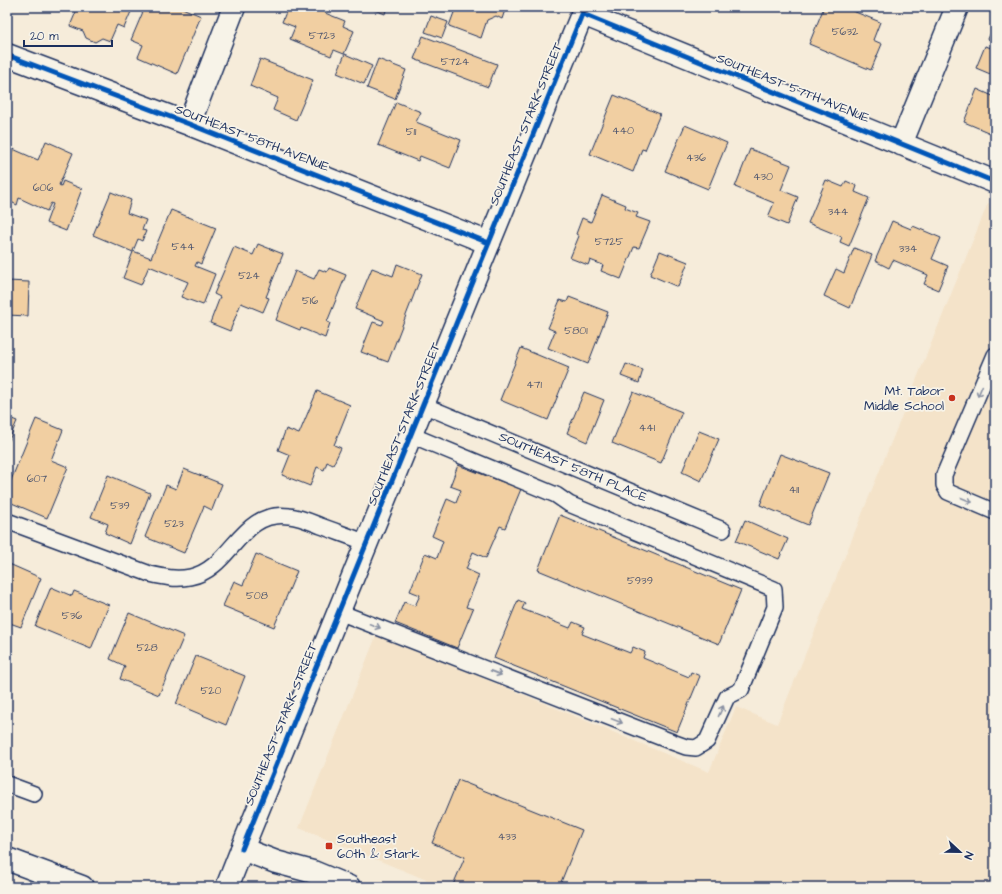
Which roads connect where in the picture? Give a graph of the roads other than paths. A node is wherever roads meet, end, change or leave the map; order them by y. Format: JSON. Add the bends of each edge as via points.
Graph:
{"nodes":[{"id":1,"x":234,"y":7,"type":"edge"},
{"id":2,"x":957,"y":7,"type":"edge"},
{"id":3,"x":584,"y":10,"type":"edge"},
{"id":4,"x":7,"y":54,"type":"edge"},
{"id":5,"x":188,"y":124,"type":"junction"},
{"id":6,"x":902,"y":144,"type":"junction"},
{"id":7,"x":995,"y":182,"type":"edge"},
{"id":8,"x":489,"y":243,"type":"junction"},
{"id":9,"x":995,"y":355,"type":"edge"},
{"id":10,"x":423,"y":405,"type":"junction"},
{"id":11,"x":411,"y":435,"type":"junction"},
{"id":12,"x":995,"y":512,"type":"edge"},
{"id":13,"x":7,"y":521,"type":"edge"},
{"id":14,"x":723,"y":530,"type":"dead end"},
{"id":15,"x":367,"y":543,"type":"junction"},
{"id":16,"x":339,"y":612,"type":"junction"},
{"id":17,"x":7,"y":784,"type":"edge"},
{"id":18,"x":34,"y":794,"type":"dead end"},
{"id":19,"x":242,"y":849,"type":"junction"},
{"id":20,"x":7,"y":859,"type":"edge"},
{"id":21,"x":82,"y":887,"type":"edge"},
{"id":22,"x":227,"y":887,"type":"edge"},
{"id":23,"x":349,"y":887,"type":"edge"}],
"edges":[{"from":1,"to":5,"type":"street"},
{"from":2,"to":6,"type":"street"},
{"from":3,"to":6,"type":"street","name":"SOUTHEAST 57TH AVENUE"},
{"from":3,"to":8,"type":"street","name":"SOUTHEAST STARK STREET"},
{"from":4,"to":5,"type":"street","name":"SOUTHEAST 58TH AVENUE"},
{"from":5,"to":8,"type":"street","name":"SOUTHEAST 58TH AVENUE"},
{"from":6,"to":7,"type":"street","name":"SOUTHEAST 57TH AVENUE"},
{"from":8,"to":10,"type":"street","name":"SOUTHEAST STARK STREET"},
{"from":9,"to":12,"type":"lane","one_way":true,"via":[[944,475],[944,485],[948,492]]},
{"from":10,"to":11,"type":"street","name":"SOUTHEAST STARK STREET"},
{"from":10,"to":14,"type":"lane","name":"SOUTHEAST 58TH PLACE"},
{"from":11,"to":15,"type":"street","name":"SOUTHEAST STARK STREET"},
{"from":16,"to":11,"type":"lane","one_way":true,"via":[[675,743],[696,748],[707,742],[727,697],[741,690],[775,607],[774,590]]},
{"from":13,"to":15,"type":"lane","via":[[150,574],[171,578],[203,573],[218,563],[246,530],[261,520],[275,516],[289,515],[304,519]]},
{"from":15,"to":16,"type":"street","name":"SOUTHEAST STARK STREET"},
{"from":16,"to":19,"type":"street","name":"SOUTHEAST STARK STREET"},
{"from":17,"to":18,"type":"lane"},
{"from":19,"to":22,"type":"street","name":"SOUTHEAST STARK STREET"},
{"from":19,"to":23,"type":"street","via":[[313,872]]},
{"from":20,"to":21,"type":"street"}]}
